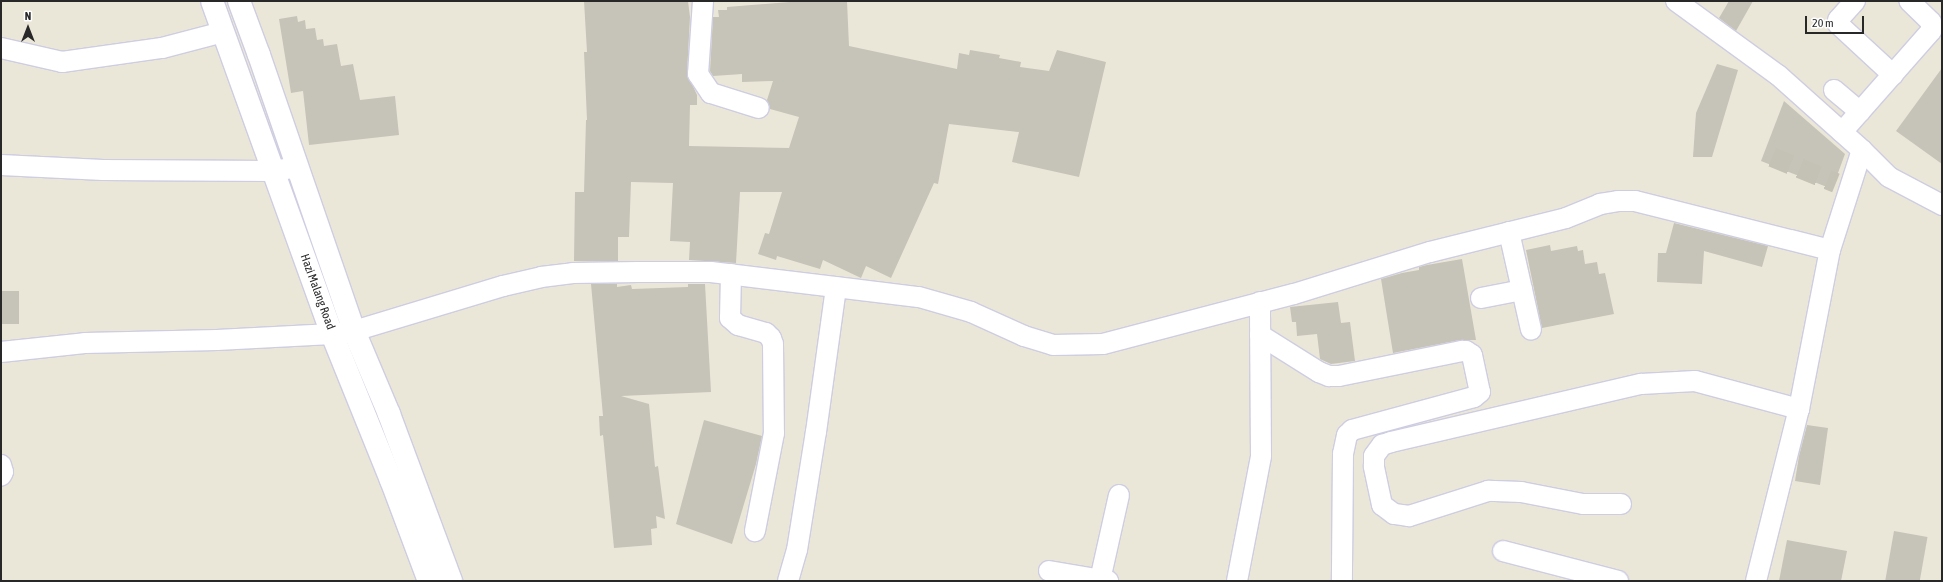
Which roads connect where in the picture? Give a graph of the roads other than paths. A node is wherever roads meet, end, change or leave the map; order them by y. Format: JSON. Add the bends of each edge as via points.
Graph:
{"nodes":[{"id":1,"x":212,"y":1,"type":"edge"},
{"id":2,"x":239,"y":1,"type":"edge"},
{"id":3,"x":703,"y":1,"type":"edge"},
{"id":4,"x":1676,"y":1,"type":"edge"},
{"id":5,"x":1855,"y":1,"type":"edge"},
{"id":6,"x":1909,"y":1,"type":"edge"},
{"id":7,"x":223,"y":32,"type":"junction"},
{"id":8,"x":1,"y":48,"type":"edge"},
{"id":9,"x":1893,"y":74,"type":"junction"},
{"id":10,"x":1834,"y":90,"type":"dead end"},
{"id":11,"x":759,"y":108,"type":"dead end"},
{"id":12,"x":1860,"y":112,"type":"junction"},
{"id":13,"x":1842,"y":132,"type":"junction"},
{"id":14,"x":1862,"y":150,"type":"junction"},
{"id":15,"x":1,"y":164,"type":"edge"},
{"id":16,"x":298,"y":167,"type":"junction"},
{"id":17,"x":273,"y":171,"type":"junction"},
{"id":18,"x":1942,"y":205,"type":"edge"},
{"id":19,"x":1509,"y":232,"type":"junction"},
{"id":20,"x":1830,"y":250,"type":"junction"},
{"id":21,"x":731,"y":274,"type":"junction"},
{"id":22,"x":836,"y":287,"type":"junction"},
{"id":23,"x":1522,"y":290,"type":"junction"},
{"id":24,"x":1481,"y":298,"type":"dead end"},
{"id":25,"x":1260,"y":302,"type":"junction"},
{"id":26,"x":1531,"y":330,"type":"dead end"},
{"id":27,"x":354,"y":331,"type":"junction"},
{"id":28,"x":332,"y":334,"type":"junction"},
{"id":29,"x":1260,"y":336,"type":"junction"},
{"id":30,"x":1,"y":352,"type":"edge"},
{"id":31,"x":1799,"y":409,"type":"junction"},
{"id":32,"x":1,"y":465,"type":"edge"},
{"id":33,"x":1,"y":476,"type":"edge"},
{"id":34,"x":1119,"y":496,"type":"dead end"},
{"id":35,"x":1621,"y":504,"type":"dead end"},
{"id":36,"x":755,"y":531,"type":"dead end"},
{"id":37,"x":1503,"y":551,"type":"dead end"},
{"id":38,"x":1049,"y":571,"type":"dead end"},
{"id":39,"x":1104,"y":580,"type":"edge"},
{"id":40,"x":429,"y":581,"type":"edge"},
{"id":41,"x":451,"y":581,"type":"edge"},
{"id":42,"x":788,"y":581,"type":"edge"},
{"id":43,"x":1237,"y":581,"type":"edge"},
{"id":44,"x":1342,"y":581,"type":"edge"},
{"id":45,"x":1618,"y":581,"type":"edge"},
{"id":46,"x":1756,"y":581,"type":"edge"}],
"edges":[{"from":1,"to":7,"type":"main road","name":"Hazi Malang Road"},
{"from":2,"to":16,"type":"main road","name":"Hazi Malang Road"},
{"from":3,"to":11,"type":"street","via":[[698,74],[712,92]]},
{"from":4,"to":13,"type":"street","via":[[1778,75]]},
{"from":5,"to":9,"type":"street","via":[[1838,20],[1838,24]]},
{"from":6,"to":9,"type":"street","via":[[1931,22],[1931,31]]},
{"from":7,"to":8,"type":"street","via":[[162,48],[62,62]]},
{"from":7,"to":17,"type":"main road","name":"Hazi Malang Road"},
{"from":9,"to":12,"type":"street"},
{"from":10,"to":12,"type":"street"},
{"from":12,"to":13,"type":"street"},
{"from":13,"to":14,"type":"street"},
{"from":14,"to":18,"type":"street","via":[[1889,177]]},
{"from":14,"to":20,"type":"street","via":[[1843,186]]},
{"from":15,"to":17,"type":"street","via":[[103,170]]},
{"from":16,"to":17,"type":"street"},
{"from":16,"to":27,"type":"main road","name":"Hazi Malang Road"},
{"from":17,"to":28,"type":"main road","name":"Hazi Malang Road"},
{"from":19,"to":20,"type":"street","via":[[1566,218],[1600,204],[1635,201]]},
{"from":19,"to":23,"type":"street"},
{"from":19,"to":25,"type":"street","via":[[1430,252]]},
{"from":20,"to":31,"type":"street"},
{"from":21,"to":22,"type":"street"},
{"from":21,"to":27,"type":"street","via":[[573,273],[541,277]]},
{"from":21,"to":36,"type":"street","via":[[730,318],[738,325],[766,334],[773,344],[774,433]]},
{"from":22,"to":25,"type":"street","via":[[919,297],[971,312],[1024,336],[1053,345],[1103,344]]},
{"from":22,"to":42,"type":"street","via":[[797,550]]},
{"from":23,"to":24,"type":"street"},
{"from":23,"to":26,"type":"street"},
{"from":25,"to":29,"type":"street"},
{"from":27,"to":28,"type":"street"},
{"from":27,"to":41,"type":"main road","name":"Hazi Malang Road","via":[[390,414]]},
{"from":28,"to":30,"type":"street","via":[[86,343]]},
{"from":28,"to":40,"type":"main road","name":"Hazi Malang Road"},
{"from":29,"to":43,"type":"street","via":[[1260,456]]},
{"from":29,"to":44,"type":"street","via":[[1329,376],[1462,351],[1472,355],[1480,392],[1474,397],[1352,430],[1347,435],[1343,454]]},
{"from":31,"to":35,"type":"street","via":[[1695,382],[1641,384],[1390,442],[1382,445],[1374,456],[1382,505],[1394,514],[1409,516],[1488,491],[1507,490],[1583,504]]},
{"from":31,"to":46,"type":"street"},
{"from":32,"to":33,"type":"street"},
{"from":34,"to":39,"type":"street"},
{"from":37,"to":45,"type":"street"},
{"from":38,"to":39,"type":"street"}]}
